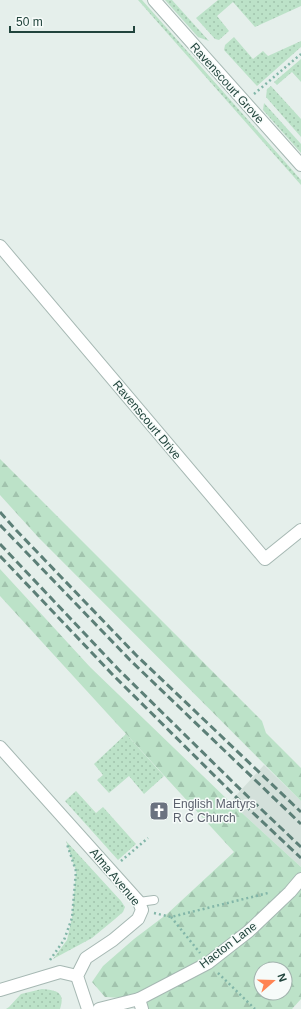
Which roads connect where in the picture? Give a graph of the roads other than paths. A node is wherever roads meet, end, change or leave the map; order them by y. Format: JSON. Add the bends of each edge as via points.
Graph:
{"nodes":[{"id":1,"x":154,"y":0,"type":"edge"},
{"id":2,"x":301,"y":165,"type":"edge"},
{"id":3,"x":0,"y":246,"type":"edge"},
{"id":4,"x":301,"y":530,"type":"edge"},
{"id":5,"x":0,"y":747,"type":"edge"},
{"id":6,"x":301,"y":879,"type":"edge"},
{"id":7,"x":154,"y":900,"type":"dead end"},
{"id":8,"x":140,"y":906,"type":"junction"},
{"id":9,"x":78,"y":976,"type":"junction"},
{"id":10,"x":0,"y":990,"type":"edge"},
{"id":11,"x":140,"y":1004,"type":"edge"},
{"id":12,"x":88,"y":1009,"type":"edge"},
{"id":13,"x":99,"y":1009,"type":"edge"}],
"edges":[{"from":1,"to":2,"type":"street","name":"Ravenscourt Grove"},
{"from":3,"to":4,"type":"street","name":"Ravenscourt Drive","via":[[265,559]]},
{"from":5,"to":8,"type":"street","name":"Alma Avenue"},
{"from":6,"to":11,"type":"street","name":"Hacton Lane","via":[[249,931],[208,963]]},
{"from":7,"to":8,"type":"lane"},
{"from":8,"to":9,"type":"street","name":"Alma Avenue","via":[[138,919],[86,958]]},
{"from":9,"to":10,"type":"street","via":[[60,972]]},
{"from":9,"to":12,"type":"street"},
{"from":11,"to":13,"type":"street","name":"Hacton Lane"}]}
